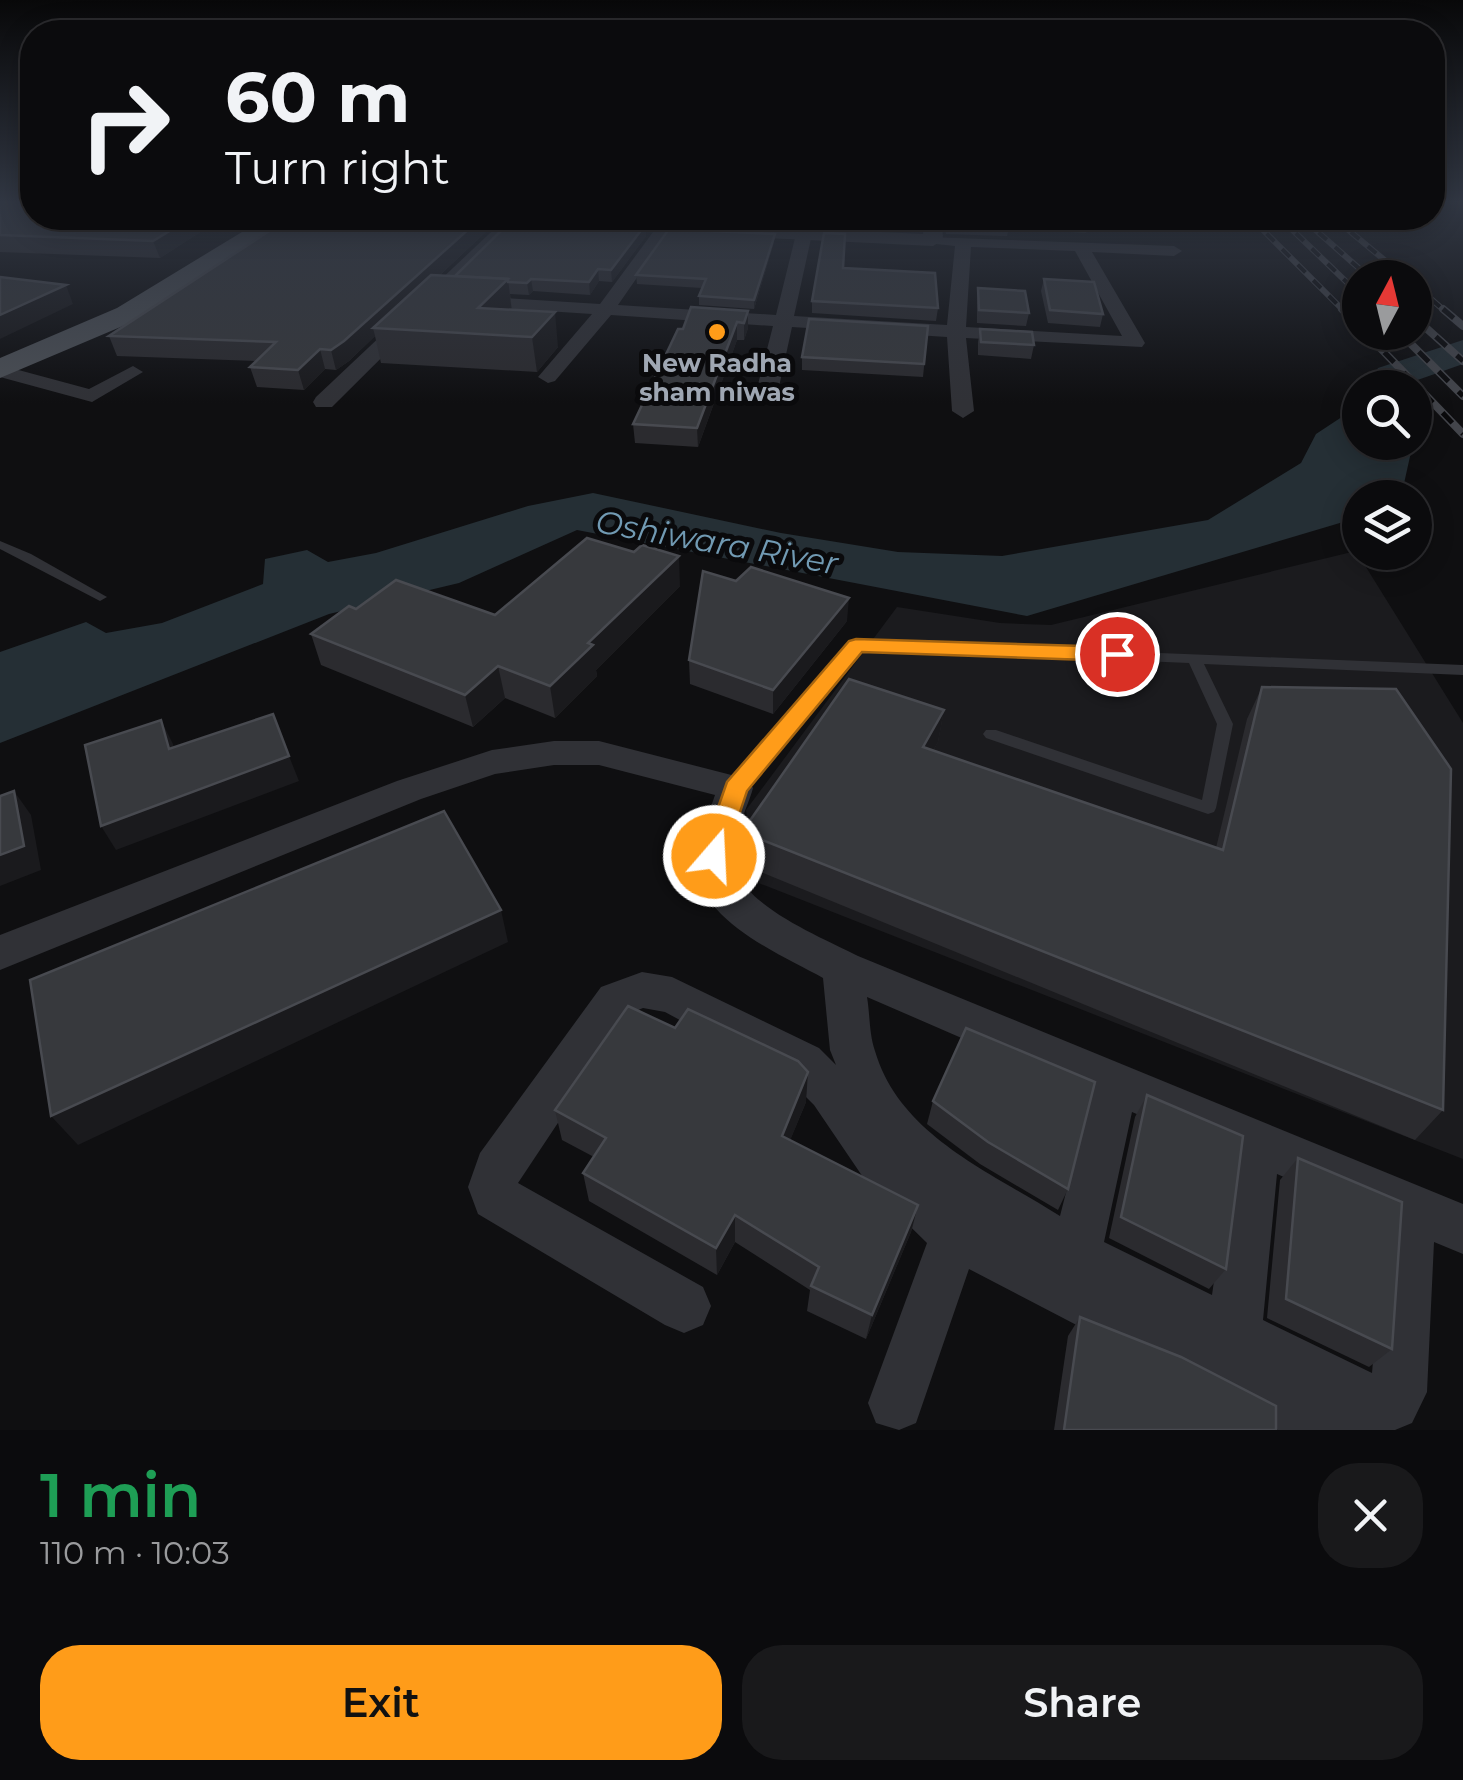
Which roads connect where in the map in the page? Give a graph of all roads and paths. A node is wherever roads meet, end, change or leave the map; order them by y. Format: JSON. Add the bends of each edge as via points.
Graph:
{"nodes":[{"id":1,"x":173,"y":270,"type":"edge"},
{"id":2,"x":198,"y":270,"type":"edge"},
{"id":3,"x":459,"y":270,"type":"edge"},
{"id":4,"x":633,"y":270,"type":"edge"},
{"id":5,"x":795,"y":270,"type":"edge"},
{"id":6,"x":961,"y":270,"type":"edge"},
{"id":7,"x":1094,"y":270,"type":"edge"},
{"id":8,"x":430,"y":298,"type":"junction"},
{"id":9,"x":605,"y":309,"type":"junction"},
{"id":10,"x":782,"y":320,"type":"junction"},
{"id":11,"x":956,"y":331,"type":"junction"},
{"id":12,"x":22,"y":351,"type":"edge"},
{"id":13,"x":0,"y":370,"type":"edge"},
{"id":14,"x":133,"y":372,"type":"dead end"},
{"id":15,"x":548,"y":378,"type":"dead end"},
{"id":16,"x":766,"y":396,"type":"dead end"},
{"id":17,"x":324,"y":402,"type":"dead end"},
{"id":18,"x":963,"y":411,"type":"dead end"},
{"id":19,"x":0,"y":546,"type":"edge"},
{"id":20,"x":100,"y":597,"type":"dead end"},
{"id":21,"x":1194,"y":658,"type":"junction"},
{"id":22,"x":1463,"y":670,"type":"edge"},
{"id":23,"x":991,"y":734,"type":"dead end"},
{"id":24,"x":736,"y":788,"type":"junction"},
{"id":25,"x":0,"y":953,"type":"edge"},
{"id":26,"x":843,"y":968,"type":"junction"},
{"id":27,"x":1116,"y":1083,"type":"junction"},
{"id":28,"x":1257,"y":1142,"type":"junction"},
{"id":29,"x":1411,"y":1207,"type":"junction"},
{"id":30,"x":1463,"y":1229,"type":"edge"},
{"id":31,"x":955,"y":1235,"type":"junction"},
{"id":32,"x":1076,"y":1255,"type":"junction"},
{"id":33,"x":684,"y":1306,"type":"dead end"},
{"id":34,"x":1234,"y":1336,"type":"junction"},
{"id":35,"x":896,"y":1403,"type":"dead end"},
{"id":36,"x":1337,"y":1430,"type":"edge"}],
"edges":[{"from":1,"to":12,"type":"main road","via":[[105,312]]},
{"from":2,"to":12,"type":"main road","via":[[136,309]]},
{"from":3,"to":8,"type":"street"},
{"from":4,"to":9,"type":"street"},
{"from":5,"to":10,"type":"street"},
{"from":6,"to":11,"type":"street"},
{"from":7,"to":11,"type":"street","via":[[1135,342]]},
{"from":8,"to":9,"type":"street"},
{"from":8,"to":17,"type":"street"},
{"from":9,"to":10,"type":"street"},
{"from":9,"to":15,"type":"street"},
{"from":10,"to":11,"type":"street"},
{"from":10,"to":16,"type":"street"},
{"from":11,"to":18,"type":"street"},
{"from":12,"to":13,"type":"main road"},
{"from":13,"to":14,"type":"street","via":[[92,396]]},
{"from":19,"to":20,"type":"lane","via":[[36,558]]},
{"from":21,"to":22,"type":"lane"},
{"from":21,"to":23,"type":"lane","via":[[1225,724],[1208,808]]},
{"from":21,"to":24,"type":"lane","via":[[856,645]]},
{"from":24,"to":25,"type":"street","via":[[599,752],[492,762]]},
{"from":24,"to":26,"type":"street","via":[[714,856],[718,877],[752,918]]},
{"from":26,"to":27,"type":"street"},
{"from":26,"to":32,"type":"street","via":[[852,1050],[892,1129],[916,1153]]},
{"from":27,"to":28,"type":"street"},
{"from":27,"to":32,"type":"street"},
{"from":28,"to":29,"type":"street"},
{"from":28,"to":34,"type":"street"},
{"from":29,"to":30,"type":"street"},
{"from":29,"to":34,"type":"street","via":[[1399,1392],[1392,1403],[1365,1402]]},
{"from":31,"to":33,"type":"street","via":[[886,1169],[803,1063],[672,995],[626,994],[492,1187],[495,1197]]},
{"from":31,"to":35,"type":"street"},
{"from":31,"to":36,"type":"street"},
{"from":32,"to":34,"type":"street"}]}
